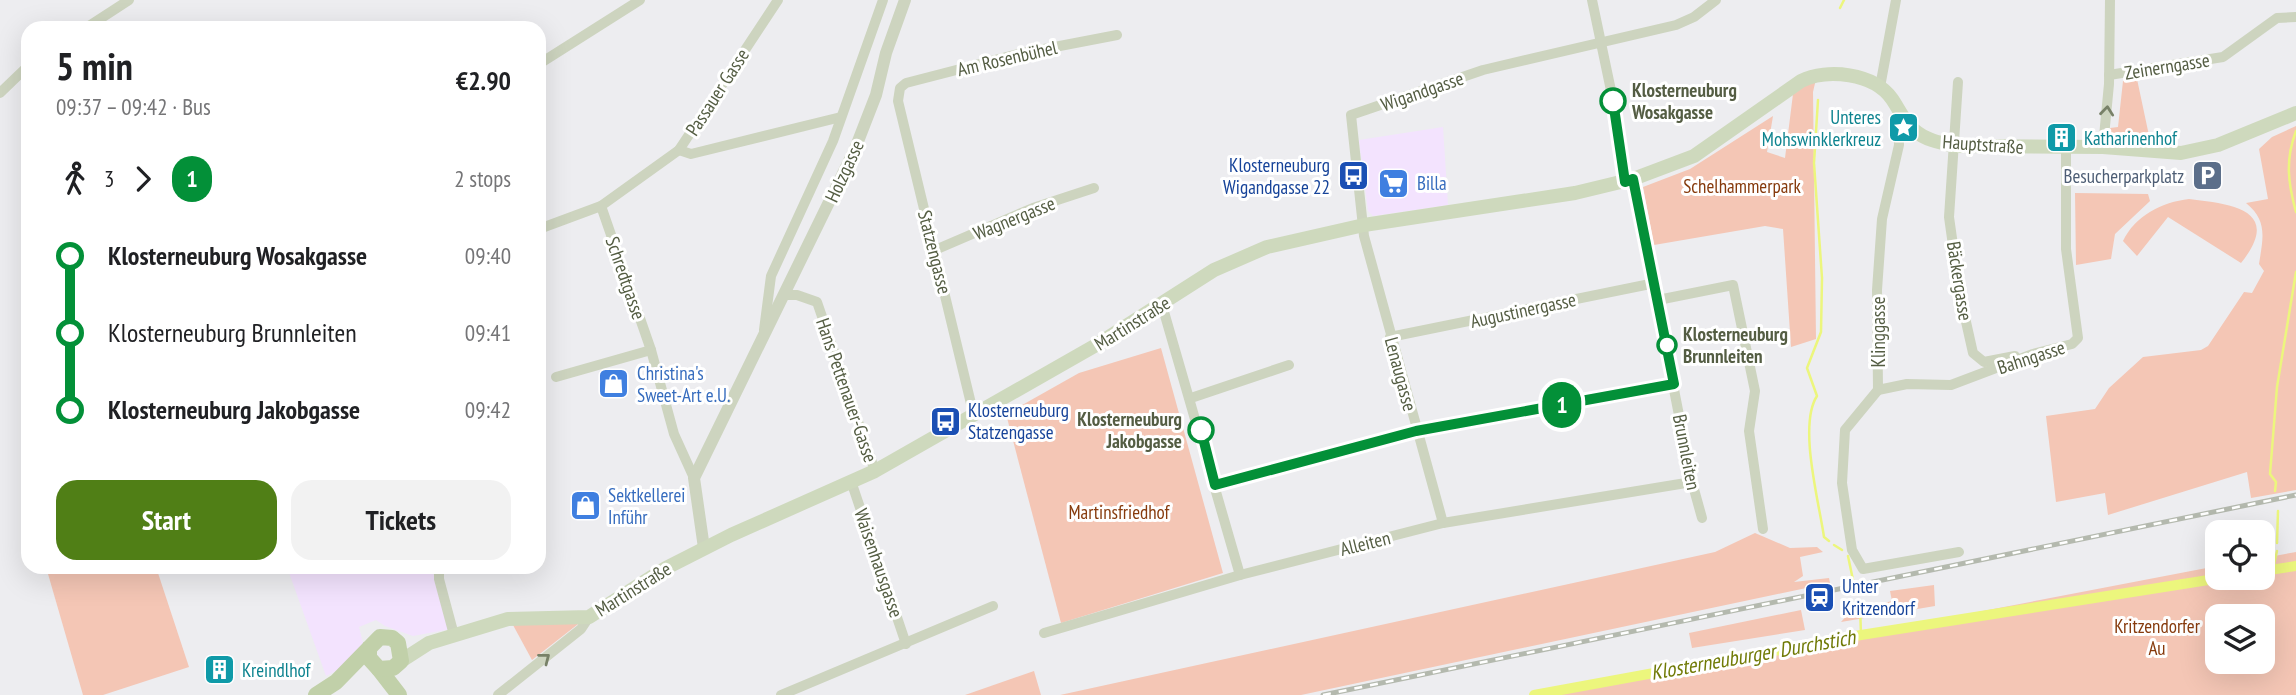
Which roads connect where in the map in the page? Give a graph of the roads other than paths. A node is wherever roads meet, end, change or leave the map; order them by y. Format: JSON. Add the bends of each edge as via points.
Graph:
{"nodes":[{"id":1,"x":129,"y":0,"type":"edge"},
{"id":2,"x":640,"y":0,"type":"edge"},
{"id":3,"x":778,"y":0,"type":"edge"},
{"id":4,"x":883,"y":0,"type":"edge"},
{"id":5,"x":905,"y":0,"type":"edge"},
{"id":6,"x":1592,"y":0,"type":"edge"},
{"id":7,"x":1716,"y":0,"type":"edge"},
{"id":8,"x":1896,"y":0,"type":"edge"},
{"id":9,"x":2110,"y":0,"type":"edge"},
{"id":10,"x":2296,"y":17,"type":"edge"},
{"id":11,"x":97,"y":21,"type":"edge"},
{"id":12,"x":1117,"y":35,"type":"dead end"},
{"id":13,"x":1601,"y":42,"type":"junction"},
{"id":14,"x":546,"y":60,"type":"edge"},
{"id":15,"x":21,"y":73,"type":"edge"},
{"id":16,"x":2109,"y":75,"type":"junction"},
{"id":17,"x":1958,"y":82,"type":"dead end"},
{"id":18,"x":1880,"y":87,"type":"junction"},
{"id":19,"x":900,"y":88,"type":"joint"},
{"id":20,"x":0,"y":93,"type":"edge"},
{"id":21,"x":1898,"y":110,"type":"junction"},
{"id":22,"x":2296,"y":113,"type":"edge"},
{"id":23,"x":841,"y":117,"type":"junction"},
{"id":24,"x":1955,"y":146,"type":"junction"},
{"id":25,"x":2103,"y":147,"type":"junction"},
{"id":26,"x":2066,"y":148,"type":"junction"},
{"id":27,"x":679,"y":150,"type":"junction"},
{"id":28,"x":1629,"y":181,"type":"junction"},
{"id":29,"x":1094,"y":188,"type":"dead end"},
{"id":30,"x":601,"y":206,"type":"junction"},
{"id":31,"x":1364,"y":225,"type":"junction"},
{"id":32,"x":546,"y":226,"type":"edge"},
{"id":33,"x":935,"y":250,"type":"junction"},
{"id":34,"x":1656,"y":283,"type":"junction"},
{"id":35,"x":784,"y":295,"type":"junction"},
{"id":36,"x":1658,"y":300,"type":"junction"},
{"id":37,"x":1162,"y":305,"type":"junction"},
{"id":38,"x":763,"y":335,"type":"junction"},
{"id":39,"x":1390,"y":337,"type":"junction"},
{"id":40,"x":651,"y":350,"type":"junction"},
{"id":41,"x":2033,"y":354,"type":"junction"},
{"id":42,"x":1289,"y":365,"type":"dead end"},
{"id":43,"x":556,"y":376,"type":"dead end"},
{"id":44,"x":1674,"y":384,"type":"junction"},
{"id":45,"x":1878,"y":390,"type":"junction"},
{"id":46,"x":1191,"y":398,"type":"junction"},
{"id":47,"x":974,"y":416,"type":"junction"},
{"id":48,"x":1416,"y":431,"type":"junction"},
{"id":49,"x":875,"y":471,"type":"junction"},
{"id":50,"x":694,"y":478,"type":"junction"},
{"id":51,"x":851,"y":481,"type":"junction"},
{"id":52,"x":1692,"y":482,"type":"junction"},
{"id":53,"x":1215,"y":485,"type":"junction"},
{"id":54,"x":1702,"y":517,"type":"dead end"},
{"id":55,"x":1443,"y":523,"type":"junction"},
{"id":56,"x":1763,"y":528,"type":"dead end"},
{"id":57,"x":704,"y":548,"type":"junction"},
{"id":58,"x":1959,"y":552,"type":"dead end"},
{"id":59,"x":439,"y":574,"type":"edge"},
{"id":60,"x":1240,"y":575,"type":"junction"},
{"id":61,"x":993,"y":606,"type":"dead end"},
{"id":62,"x":589,"y":617,"type":"junction"},
{"id":63,"x":1044,"y":633,"type":"dead end"},
{"id":64,"x":454,"y":635,"type":"junction"},
{"id":65,"x":392,"y":638,"type":"junction"},
{"id":66,"x":429,"y":643,"type":"junction"},
{"id":67,"x":906,"y":644,"type":"junction"},
{"id":68,"x":369,"y":648,"type":"junction"},
{"id":69,"x":400,"y":663,"type":"junction"},
{"id":70,"x":376,"y":668,"type":"junction"},
{"id":71,"x":336,"y":682,"type":"junction"},
{"id":72,"x":316,"y":695,"type":"edge"},
{"id":73,"x":399,"y":695,"type":"edge"},
{"id":74,"x":405,"y":695,"type":"edge"},
{"id":75,"x":498,"y":695,"type":"edge"},
{"id":76,"x":781,"y":695,"type":"edge"}],
"edges":[{"from":1,"to":11,"type":"street"},
{"from":2,"to":14,"type":"street"},
{"from":3,"to":27,"type":"street","name":"Passauer Gasse"},
{"from":4,"to":23,"type":"street","name":"Holzgasse"},
{"from":5,"to":35,"type":"street","name":"Holzgasse","via":[[877,95],[855,149]]},
{"from":6,"to":13,"type":"street","name":"Brunnleiten"},
{"from":7,"to":13,"type":"street","via":[[1676,25]]},
{"from":8,"to":18,"type":"street"},
{"from":9,"to":16,"type":"street"},
{"from":10,"to":16,"type":"street","name":"Zeinerngasse","via":[[2277,18],[2223,57]]},
{"from":12,"to":19,"type":"street","name":"Am Rosenbühel","via":[[1018,54]]},
{"from":13,"to":28,"type":"street","name":"Brunnleiten"},
{"from":13,"to":31,"type":"street","name":"Wigandgasse","via":[[1483,70],[1351,115]]},
{"from":15,"to":20,"type":"street"},
{"from":25,"to":16,"type":"street","one_way":true},
{"from":17,"to":24,"type":"street","name":"Bäckergasse"},
{"from":18,"to":21,"type":"main road","name":"Hauptstraße"},
{"from":18,"to":28,"type":"main road","name":"Martinstraße","via":[[1835,74],[1815,74],[1694,156]]},
{"from":19,"to":33,"type":"street","name":"Statzengasse","via":[[898,101]]},
{"from":21,"to":24,"type":"main road","name":"Hauptstraße","via":[[1914,131]]},
{"from":21,"to":45,"type":"street","name":"Klinggasse","via":[[1899,145],[1881,219]]},
{"from":22,"to":25,"type":"main road","name":"Hauptstraße","via":[[2218,145],[2181,153]]},
{"from":23,"to":27,"type":"street","name":"Passauer Gasse","via":[[691,154]]},
{"from":23,"to":38,"type":"street","name":"Holzgasse","via":[[771,276]]},
{"from":24,"to":26,"type":"main road","name":"Hauptstraße"},
{"from":24,"to":41,"type":"street","name":"Bäckergasse","via":[[1950,217],[1973,354],[1984,362]]},
{"from":25,"to":26,"type":"main road","name":"Hauptstraße"},
{"from":26,"to":41,"type":"street","name":"Bahngasse","via":[[2066,249],[2078,338],[2072,344]]},
{"from":27,"to":30,"type":"street"},
{"from":28,"to":31,"type":"main road","name":"Martinstraße"},
{"from":28,"to":34,"type":"street","name":"Brunnleiten"},
{"from":29,"to":33,"type":"street","name":"Wagnergasse","via":[[1033,208]]},
{"from":30,"to":32,"type":"street"},
{"from":30,"to":40,"type":"street","name":"Schredtgasse"},
{"from":31,"to":37,"type":"main road","name":"Martinstraße","via":[[1267,247],[1214,270]]},
{"from":31,"to":39,"type":"street","name":"Lenaugasse"},
{"from":33,"to":47,"type":"street","name":"Statzengasse"},
{"from":34,"to":36,"type":"street","name":"Brunnleiten"},
{"from":34,"to":39,"type":"street","name":"Augustinergasse"},
{"from":35,"to":38,"type":"street","name":"Holzgasse"},
{"from":35,"to":49,"type":"street","name":"Hans Pettenauer-Gasse","via":[[817,302]]},
{"from":36,"to":44,"type":"street","name":"Brunnleiten"},
{"from":36,"to":56,"type":"street","via":[[1733,285],[1755,391],[1749,431]]},
{"from":37,"to":46,"type":"street"},
{"from":37,"to":47,"type":"main road","name":"Martinstraße"},
{"from":38,"to":50,"type":"street","name":"Holzgasse"},
{"from":39,"to":48,"type":"street","name":"Lenaugasse"},
{"from":40,"to":43,"type":"street"},
{"from":40,"to":50,"type":"street","name":"Schredtgasse","via":[[674,434]]},
{"from":41,"to":45,"type":"street","name":"Bahngasse","via":[[1951,385],[1907,384]]},
{"from":42,"to":46,"type":"street"},
{"from":44,"to":48,"type":"street"},
{"from":44,"to":52,"type":"street","name":"Brunnleiten"},
{"from":45,"to":58,"type":"street","name":"Klinggasse","via":[[1845,430],[1842,483],[1852,550],[1864,569]]},
{"from":46,"to":53,"type":"street"},
{"from":47,"to":49,"type":"main road","name":"Martinstraße"},
{"from":48,"to":53,"type":"street"},
{"from":48,"to":55,"type":"street","name":"Lenaugasse"},
{"from":49,"to":51,"type":"main road","name":"Martinstraße"},
{"from":50,"to":57,"type":"street"},
{"from":51,"to":57,"type":"main road","name":"Martinstraße"},
{"from":51,"to":67,"type":"street","name":"Waisenhausgasse"},
{"from":52,"to":54,"type":"street","name":"Brunnleiten"},
{"from":52,"to":55,"type":"street","name":"Alleiten"},
{"from":53,"to":60,"type":"street"},
{"from":55,"to":60,"type":"street","name":"Alleiten"},
{"from":57,"to":62,"type":"main road","name":"Martinstraße"},
{"from":59,"to":64,"type":"street"},
{"from":60,"to":63,"type":"street","name":"Alleiten"},
{"from":61,"to":67,"type":"street","name":"Waisenhausgasse"},
{"from":62,"to":64,"type":"main road","via":[[508,619]]},
{"from":75,"to":62,"type":"street","name":"Martinstraße","one_way":true,"via":[[582,629]]},
{"from":64,"to":66,"type":"main road"},
{"from":65,"to":66,"type":"main road"},
{"from":65,"to":68,"type":"main road","via":[[380,637]]},
{"from":65,"to":69,"type":"main road","via":[[401,648]]},
{"from":66,"to":69,"type":"main road"},
{"from":67,"to":76,"type":"street","name":"Waisenhausgasse"},
{"from":68,"to":70,"type":"main road"},
{"from":68,"to":71,"type":"main road"},
{"from":69,"to":70,"type":"main road","via":[[388,670]]},
{"from":69,"to":74,"type":"main road"},
{"from":70,"to":71,"type":"main road"},
{"from":70,"to":73,"type":"main road"},
{"from":71,"to":72,"type":"main road"}]}
